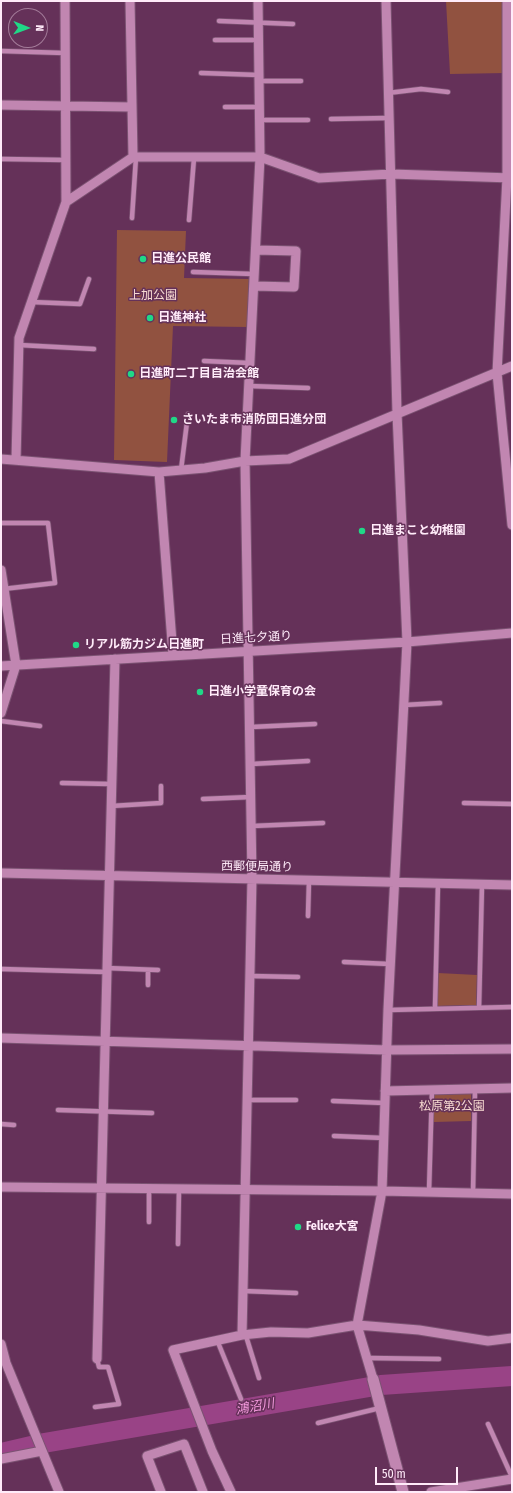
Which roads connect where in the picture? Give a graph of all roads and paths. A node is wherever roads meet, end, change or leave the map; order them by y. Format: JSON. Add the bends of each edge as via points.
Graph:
{"nodes":[{"id":1,"x":65,"y":1,"type":"edge"},
{"id":2,"x":130,"y":1,"type":"edge"},
{"id":3,"x":258,"y":1,"type":"edge"},
{"id":4,"x":386,"y":1,"type":"edge"},
{"id":5,"x":507,"y":1,"type":"edge"},
{"id":6,"x":219,"y":21,"type":"dead end"},
{"id":7,"x":258,"y":22,"type":"junction"},
{"id":8,"x":293,"y":24,"type":"dead end"},
{"id":9,"x":215,"y":40,"type":"dead end"},
{"id":10,"x":258,"y":40,"type":"junction"},
{"id":11,"x":1,"y":51,"type":"edge"},
{"id":12,"x":65,"y":53,"type":"junction"},
{"id":13,"x":202,"y":73,"type":"dead end"},
{"id":14,"x":259,"y":78,"type":"junction"},
{"id":15,"x":300,"y":81,"type":"dead end"},
{"id":16,"x":448,"y":92,"type":"dead end"},
{"id":17,"x":388,"y":93,"type":"junction"},
{"id":18,"x":1,"y":105,"type":"edge"},
{"id":19,"x":65,"y":106,"type":"junction"},
{"id":20,"x":132,"y":107,"type":"junction"},
{"id":21,"x":225,"y":107,"type":"dead end"},
{"id":22,"x":259,"y":107,"type":"junction"},
{"id":23,"x":388,"y":118,"type":"junction"},
{"id":24,"x":331,"y":119,"type":"dead end"},
{"id":25,"x":260,"y":120,"type":"junction"},
{"id":26,"x":308,"y":120,"type":"dead end"},
{"id":27,"x":135,"y":157,"type":"junction"},
{"id":28,"x":260,"y":157,"type":"junction"},
{"id":29,"x":1,"y":158,"type":"edge"},
{"id":30,"x":194,"y":158,"type":"junction"},
{"id":31,"x":66,"y":160,"type":"junction"},
{"id":32,"x":391,"y":174,"type":"junction"},
{"id":33,"x":509,"y":178,"type":"edge"},
{"id":34,"x":66,"y":202,"type":"junction"},
{"id":35,"x":132,"y":218,"type":"dead end"},
{"id":36,"x":190,"y":220,"type":"dead end"},
{"id":37,"x":256,"y":250,"type":"junction"},
{"id":38,"x":193,"y":272,"type":"dead end"},
{"id":39,"x":254,"y":274,"type":"junction"},
{"id":40,"x":89,"y":279,"type":"dead end"},
{"id":41,"x":254,"y":286,"type":"junction"},
{"id":42,"x":31,"y":302,"type":"junction"},
{"id":43,"x":19,"y":345,"type":"junction"},
{"id":44,"x":94,"y":349,"type":"dead end"},
{"id":45,"x":204,"y":361,"type":"dead end"},
{"id":46,"x":250,"y":363,"type":"junction"},
{"id":47,"x":512,"y":366,"type":"edge"},
{"id":48,"x":497,"y":373,"type":"junction"},
{"id":49,"x":249,"y":386,"type":"junction"},
{"id":50,"x":308,"y":388,"type":"dead end"},
{"id":51,"x":398,"y":413,"type":"junction"},
{"id":52,"x":188,"y":414,"type":"dead end"},
{"id":53,"x":1,"y":459,"type":"edge"},
{"id":54,"x":16,"y":460,"type":"junction"},
{"id":55,"x":245,"y":461,"type":"junction"},
{"id":56,"x":181,"y":470,"type":"junction"},
{"id":57,"x":159,"y":472,"type":"junction"},
{"id":58,"x":1,"y":523,"type":"edge"},
{"id":59,"x":512,"y":525,"type":"edge"},
{"id":60,"x":1,"y":570,"type":"edge"},
{"id":61,"x":2,"y":589,"type":"edge"},
{"id":62,"x":512,"y":633,"type":"edge"},
{"id":63,"x":407,"y":642,"type":"junction"},
{"id":64,"x":250,"y":650,"type":"junction"},
{"id":65,"x":173,"y":656,"type":"junction"},
{"id":66,"x":115,"y":659,"type":"junction"},
{"id":67,"x":16,"y":665,"type":"junction"},
{"id":68,"x":1,"y":666,"type":"edge"},
{"id":69,"x":440,"y":703,"type":"dead end"},
{"id":70,"x":404,"y":705,"type":"junction"},
{"id":71,"x":1,"y":713,"type":"edge"},
{"id":72,"x":1,"y":721,"type":"edge"},
{"id":73,"x":315,"y":724,"type":"dead end"},
{"id":74,"x":40,"y":726,"type":"dead end"},
{"id":75,"x":251,"y":727,"type":"junction"},
{"id":76,"x":308,"y":761,"type":"dead end"},
{"id":77,"x":251,"y":764,"type":"junction"},
{"id":78,"x":62,"y":784,"type":"dead end"},
{"id":79,"x":111,"y":784,"type":"junction"},
{"id":80,"x":161,"y":786,"type":"dead end"},
{"id":81,"x":251,"y":798,"type":"junction"},
{"id":82,"x":203,"y":799,"type":"dead end"},
{"id":83,"x":464,"y":803,"type":"dead end"},
{"id":84,"x":512,"y":804,"type":"edge"},
{"id":85,"x":110,"y":806,"type":"junction"},
{"id":86,"x":323,"y":823,"type":"dead end"},
{"id":87,"x":252,"y":826,"type":"junction"},
{"id":88,"x":1,"y":873,"type":"edge"},
{"id":89,"x":110,"y":875,"type":"junction"},
{"id":90,"x":252,"y":878,"type":"junction"},
{"id":91,"x":309,"y":880,"type":"junction"},
{"id":92,"x":394,"y":881,"type":"junction"},
{"id":93,"x":438,"y":883,"type":"junction"},
{"id":94,"x":482,"y":884,"type":"junction"},
{"id":95,"x":512,"y":885,"type":"edge"},
{"id":96,"x":308,"y":916,"type":"dead end"},
{"id":97,"x":344,"y":962,"type":"dead end"},
{"id":98,"x":391,"y":964,"type":"junction"},
{"id":99,"x":1,"y":969,"type":"edge"},
{"id":100,"x":106,"y":970,"type":"junction"},
{"id":101,"x":148,"y":970,"type":"junction"},
{"id":102,"x":158,"y":970,"type":"dead end"},
{"id":103,"x":250,"y":976,"type":"junction"},
{"id":104,"x":298,"y":977,"type":"dead end"},
{"id":105,"x":148,"y":985,"type":"dead end"},
{"id":106,"x":512,"y":1007,"type":"edge"},
{"id":107,"x":479,"y":1008,"type":"junction"},
{"id":108,"x":435,"y":1009,"type":"junction"},
{"id":109,"x":388,"y":1010,"type":"junction"},
{"id":110,"x":1,"y":1038,"type":"edge"},
{"id":111,"x":104,"y":1040,"type":"junction"},
{"id":112,"x":248,"y":1045,"type":"junction"},
{"id":113,"x":512,"y":1049,"type":"edge"},
{"id":114,"x":387,"y":1050,"type":"junction"},
{"id":115,"x":512,"y":1088,"type":"edge"},
{"id":116,"x":475,"y":1089,"type":"junction"},
{"id":117,"x":432,"y":1090,"type":"junction"},
{"id":118,"x":385,"y":1091,"type":"junction"},
{"id":119,"x":247,"y":1100,"type":"junction"},
{"id":120,"x":296,"y":1100,"type":"dead end"},
{"id":121,"x":333,"y":1102,"type":"dead end"},
{"id":122,"x":385,"y":1103,"type":"junction"},
{"id":123,"x":58,"y":1110,"type":"dead end"},
{"id":124,"x":103,"y":1111,"type":"junction"},
{"id":125,"x":152,"y":1113,"type":"dead end"},
{"id":126,"x":1,"y":1124,"type":"edge"},
{"id":127,"x":14,"y":1125,"type":"dead end"},
{"id":128,"x":334,"y":1136,"type":"dead end"},
{"id":129,"x":384,"y":1138,"type":"junction"},
{"id":130,"x":1,"y":1187,"type":"edge"},
{"id":131,"x":102,"y":1188,"type":"junction"},
{"id":132,"x":149,"y":1188,"type":"junction"},
{"id":133,"x":179,"y":1189,"type":"junction"},
{"id":134,"x":245,"y":1189,"type":"junction"},
{"id":135,"x":382,"y":1191,"type":"junction"},
{"id":136,"x":429,"y":1192,"type":"junction"},
{"id":137,"x":473,"y":1193,"type":"junction"},
{"id":138,"x":512,"y":1194,"type":"edge"},
{"id":139,"x":149,"y":1222,"type":"dead end"},
{"id":140,"x":178,"y":1244,"type":"dead end"},
{"id":141,"x":243,"y":1291,"type":"junction"},
{"id":142,"x":296,"y":1293,"type":"dead end"},
{"id":143,"x":358,"y":1326,"type":"junction"},
{"id":144,"x":244,"y":1336,"type":"junction"},
{"id":145,"x":512,"y":1338,"type":"edge"},
{"id":146,"x":217,"y":1340,"type":"junction"},
{"id":147,"x":1,"y":1344,"type":"edge"},
{"id":148,"x":367,"y":1358,"type":"junction"},
{"id":149,"x":97,"y":1359,"type":"joint"},
{"id":150,"x":439,"y":1359,"type":"dead end"},
{"id":151,"x":259,"y":1378,"type":"dead end"},
{"id":152,"x":373,"y":1379,"type":"joint"},
{"id":153,"x":241,"y":1399,"type":"dead end"},
{"id":154,"x":95,"y":1407,"type":"dead end"},
{"id":155,"x":380,"y":1408,"type":"junction"},
{"id":156,"x":318,"y":1423,"type":"dead end"},
{"id":157,"x":488,"y":1424,"type":"dead end"},
{"id":158,"x":40,"y":1447,"type":"junction"},
{"id":159,"x":1,"y":1459,"type":"edge"},
{"id":160,"x":512,"y":1478,"type":"edge"},
{"id":161,"x":59,"y":1492,"type":"edge"},
{"id":162,"x":161,"y":1492,"type":"edge"},
{"id":163,"x":203,"y":1492,"type":"edge"},
{"id":164,"x":231,"y":1492,"type":"edge"},
{"id":165,"x":403,"y":1492,"type":"edge"},
{"id":166,"x":431,"y":1492,"type":"edge"}],
"edges":[{"from":1,"to":12,"type":"street"},
{"from":2,"to":20,"type":"street"},
{"from":3,"to":7,"type":"street"},
{"from":4,"to":17,"type":"street"},
{"from":5,"to":33,"type":"street"},
{"from":6,"to":7,"type":"lane"},
{"from":7,"to":8,"type":"lane"},
{"from":7,"to":10,"type":"street"},
{"from":9,"to":10,"type":"lane"},
{"from":10,"to":14,"type":"street"},
{"from":11,"to":12,"type":"lane"},
{"from":12,"to":19,"type":"street"},
{"from":13,"to":14,"type":"lane"},
{"from":14,"to":15,"type":"lane"},
{"from":14,"to":22,"type":"street"},
{"from":16,"to":17,"type":"lane","via":[[421,88]]},
{"from":17,"to":23,"type":"street"},
{"from":18,"to":19,"type":"street"},
{"from":19,"to":20,"type":"street"},
{"from":19,"to":31,"type":"street"},
{"from":20,"to":27,"type":"street"},
{"from":21,"to":22,"type":"lane"},
{"from":22,"to":25,"type":"street"},
{"from":23,"to":24,"type":"lane"},
{"from":23,"to":32,"type":"street"},
{"from":25,"to":26,"type":"lane"},
{"from":25,"to":28,"type":"street"},
{"from":27,"to":30,"type":"street"},
{"from":27,"to":34,"type":"street"},
{"from":27,"to":35,"type":"lane"},
{"from":28,"to":30,"type":"street"},
{"from":28,"to":32,"type":"street","via":[[319,178]]},
{"from":28,"to":37,"type":"street"},
{"from":29,"to":31,"type":"lane"},
{"from":30,"to":36,"type":"lane"},
{"from":31,"to":34,"type":"street"},
{"from":32,"to":33,"type":"street"},
{"from":32,"to":51,"type":"street"},
{"from":33,"to":48,"type":"street"},
{"from":34,"to":42,"type":"street"},
{"from":37,"to":39,"type":"street"},
{"from":37,"to":41,"type":"street","via":[[296,252],[294,286]]},
{"from":38,"to":39,"type":"lane"},
{"from":39,"to":41,"type":"street"},
{"from":40,"to":42,"type":"lane","via":[[80,304]]},
{"from":41,"to":46,"type":"street"},
{"from":42,"to":43,"type":"street"},
{"from":43,"to":44,"type":"lane"},
{"from":43,"to":54,"type":"street"},
{"from":45,"to":46,"type":"lane"},
{"from":46,"to":49,"type":"street"},
{"from":47,"to":48,"type":"street"},
{"from":48,"to":51,"type":"street"},
{"from":48,"to":59,"type":"street"},
{"from":49,"to":50,"type":"lane"},
{"from":49,"to":55,"type":"street"},
{"from":51,"to":55,"type":"street","via":[[289,459]]},
{"from":51,"to":63,"type":"street"},
{"from":52,"to":56,"type":"lane"},
{"from":53,"to":54,"type":"street"},
{"from":54,"to":57,"type":"street"},
{"from":55,"to":56,"type":"street"},
{"from":55,"to":64,"type":"street"},
{"from":56,"to":57,"type":"street"},
{"from":57,"to":65,"type":"street"},
{"from":58,"to":61,"type":"lane","via":[[48,523],[55,583]]},
{"from":60,"to":61,"type":"street"},
{"from":61,"to":67,"type":"street"},
{"from":62,"to":63,"type":"street","name":"日進七夕通り"},
{"from":63,"to":64,"type":"street","name":"日進七夕通り"},
{"from":63,"to":70,"type":"street"},
{"from":64,"to":65,"type":"street","name":"日進七夕通り"},
{"from":64,"to":75,"type":"street"},
{"from":65,"to":66,"type":"street","name":"日進七夕通り"},
{"from":66,"to":67,"type":"street","name":"日進七夕通り"},
{"from":66,"to":79,"type":"street"},
{"from":67,"to":68,"type":"street","name":"日進七夕通り"},
{"from":67,"to":71,"type":"street"},
{"from":69,"to":70,"type":"lane"},
{"from":70,"to":92,"type":"street"},
{"from":72,"to":74,"type":"lane"},
{"from":73,"to":75,"type":"lane"},
{"from":75,"to":77,"type":"street"},
{"from":76,"to":77,"type":"lane"},
{"from":77,"to":81,"type":"street"},
{"from":78,"to":79,"type":"lane"},
{"from":79,"to":85,"type":"street"},
{"from":80,"to":85,"type":"lane","via":[[161,803]]},
{"from":81,"to":82,"type":"lane"},
{"from":81,"to":87,"type":"street"},
{"from":83,"to":84,"type":"lane"},
{"from":85,"to":89,"type":"street"},
{"from":86,"to":87,"type":"lane"},
{"from":87,"to":90,"type":"street"},
{"from":88,"to":89,"type":"street","name":"西郵便局通り"},
{"from":89,"to":90,"type":"street","name":"西郵便局通り"},
{"from":89,"to":100,"type":"street"},
{"from":90,"to":91,"type":"street","name":"西郵便局通り"},
{"from":90,"to":103,"type":"street"},
{"from":91,"to":92,"type":"street","name":"西郵便局通り"},
{"from":91,"to":96,"type":"lane"},
{"from":92,"to":93,"type":"street","name":"西郵便局通り"},
{"from":92,"to":98,"type":"street"},
{"from":93,"to":94,"type":"street","name":"西郵便局通り"},
{"from":93,"to":108,"type":"lane"},
{"from":94,"to":95,"type":"street","name":"西郵便局通り"},
{"from":94,"to":107,"type":"lane"},
{"from":97,"to":98,"type":"lane"},
{"from":98,"to":109,"type":"street"},
{"from":99,"to":100,"type":"lane"},
{"from":100,"to":101,"type":"lane"},
{"from":100,"to":111,"type":"street"},
{"from":101,"to":102,"type":"lane"},
{"from":101,"to":105,"type":"lane"},
{"from":103,"to":104,"type":"lane"},
{"from":103,"to":112,"type":"street"},
{"from":106,"to":107,"type":"lane"},
{"from":107,"to":108,"type":"lane"},
{"from":108,"to":109,"type":"lane"},
{"from":109,"to":114,"type":"street"},
{"from":110,"to":111,"type":"street"},
{"from":111,"to":112,"type":"street"},
{"from":111,"to":124,"type":"street"},
{"from":112,"to":114,"type":"street"},
{"from":112,"to":119,"type":"street"},
{"from":113,"to":114,"type":"street"},
{"from":114,"to":118,"type":"street"},
{"from":115,"to":116,"type":"street"},
{"from":116,"to":117,"type":"street"},
{"from":116,"to":137,"type":"lane"},
{"from":117,"to":118,"type":"street"},
{"from":117,"to":136,"type":"lane"},
{"from":118,"to":122,"type":"street"},
{"from":119,"to":120,"type":"lane"},
{"from":119,"to":134,"type":"street"},
{"from":121,"to":122,"type":"lane"},
{"from":122,"to":129,"type":"street"},
{"from":123,"to":124,"type":"lane"},
{"from":124,"to":125,"type":"lane"},
{"from":124,"to":131,"type":"street"},
{"from":126,"to":127,"type":"lane"},
{"from":128,"to":129,"type":"lane"},
{"from":129,"to":135,"type":"street"},
{"from":130,"to":131,"type":"street"},
{"from":131,"to":132,"type":"street"},
{"from":131,"to":149,"type":"street"},
{"from":132,"to":133,"type":"street"},
{"from":132,"to":139,"type":"lane"},
{"from":133,"to":134,"type":"street"},
{"from":133,"to":140,"type":"lane"},
{"from":134,"to":135,"type":"street"},
{"from":134,"to":141,"type":"street"},
{"from":135,"to":136,"type":"street"},
{"from":135,"to":143,"type":"street"},
{"from":136,"to":137,"type":"street"},
{"from":137,"to":138,"type":"street"},
{"from":141,"to":142,"type":"lane"},
{"from":141,"to":144,"type":"street"},
{"from":143,"to":144,"type":"street","via":[[308,1333],[271,1332]]},
{"from":143,"to":145,"type":"street","via":[[419,1330],[488,1341]]},
{"from":143,"to":148,"type":"street"},
{"from":144,"to":146,"type":"street"},
{"from":144,"to":151,"type":"lane"},
{"from":146,"to":153,"type":"lane"},
{"from":146,"to":164,"type":"street","via":[[173,1350]]},
{"from":147,"to":158,"type":"street","via":[[6,1363]]},
{"from":148,"to":150,"type":"lane"},
{"from":148,"to":152,"type":"street"},
{"from":149,"to":154,"type":"lane","via":[[99,1367],[108,1367],[119,1404]]},
{"from":152,"to":155,"type":"street"},
{"from":155,"to":156,"type":"lane"},
{"from":155,"to":165,"type":"street"},
{"from":157,"to":160,"type":"lane"},
{"from":158,"to":159,"type":"street"},
{"from":158,"to":161,"type":"street"},
{"from":160,"to":166,"type":"street"},
{"from":162,"to":163,"type":"street","via":[[147,1456],[184,1444]]}]}
